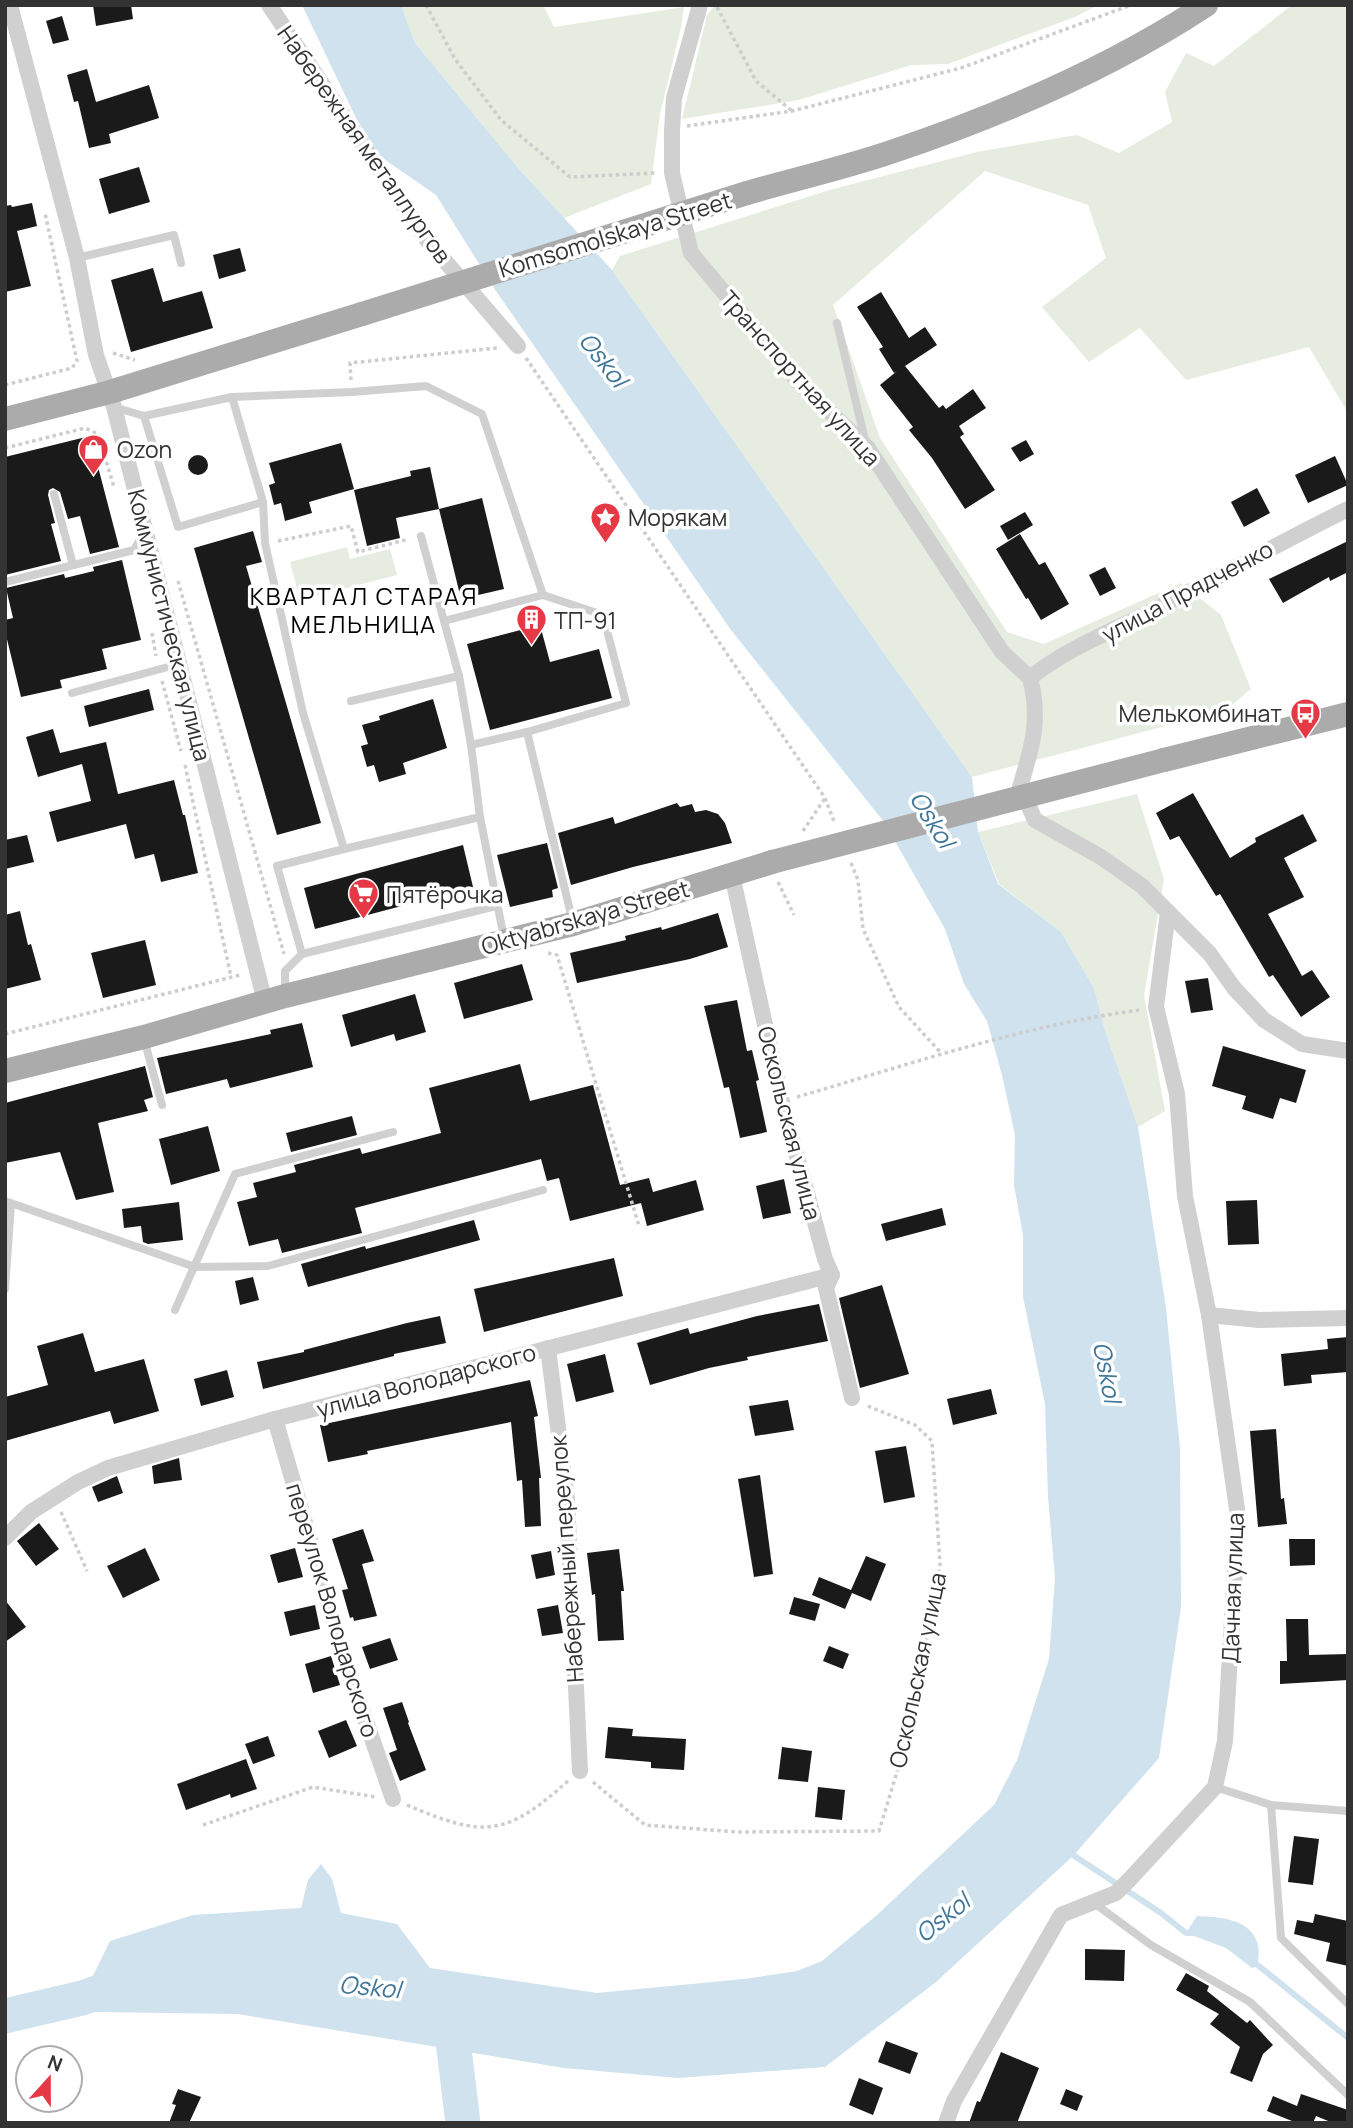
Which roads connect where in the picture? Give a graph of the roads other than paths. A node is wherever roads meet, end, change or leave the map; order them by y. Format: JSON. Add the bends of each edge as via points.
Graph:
{"nodes":[{"id":1,"x":10,"y":5,"type":"edge"},
{"id":2,"x":268,"y":5,"type":"edge"},
{"id":3,"x":700,"y":5,"type":"edge"},
{"id":4,"x":1206,"y":5,"type":"edge"},
{"id":5,"x":77,"y":258,"type":"junction"},
{"id":6,"x":181,"y":262,"type":"dead end"},
{"id":7,"x":837,"y":323,"type":"dead end"},
{"id":8,"x":518,"y":346,"type":"road end"},
{"id":9,"x":232,"y":397,"type":"junction"},
{"id":10,"x":112,"y":399,"type":"junction"},
{"id":11,"x":144,"y":416,"type":"junction"},
{"id":12,"x":5,"y":419,"type":"edge"},
{"id":13,"x":867,"y":447,"type":"junction"},
{"id":14,"x":54,"y":494,"type":"dead end"},
{"id":15,"x":263,"y":502,"type":"junction"},
{"id":16,"x":1348,"y":509,"type":"edge"},
{"id":17,"x":146,"y":530,"type":"junction"},
{"id":18,"x":421,"y":536,"type":"road end"},
{"id":19,"x":73,"y":565,"type":"junction"},
{"id":20,"x":5,"y":582,"type":"edge"},
{"id":21,"x":543,"y":595,"type":"junction"},
{"id":22,"x":444,"y":621,"type":"junction"},
{"id":23,"x":179,"y":664,"type":"junction"},
{"id":24,"x":459,"y":676,"type":"junction"},
{"id":25,"x":1030,"y":678,"type":"junction"},
{"id":26,"x":72,"y":693,"type":"dead end"},
{"id":27,"x":351,"y":701,"type":"dead end"},
{"id":28,"x":1348,"y":714,"type":"edge"},
{"id":29,"x":527,"y":732,"type":"junction"},
{"id":30,"x":471,"y":745,"type":"junction"},
{"id":31,"x":480,"y":817,"type":"junction"},
{"id":32,"x":344,"y":849,"type":"junction"},
{"id":33,"x":732,"y":875,"type":"junction"},
{"id":34,"x":496,"y":906,"type":"junction"},
{"id":35,"x":1168,"y":912,"type":"junction"},
{"id":36,"x":573,"y":924,"type":"junction"},
{"id":37,"x":505,"y":941,"type":"junction"},
{"id":38,"x":302,"y":954,"type":"junction"},
{"id":39,"x":275,"y":999,"type":"junction"},
{"id":40,"x":144,"y":1037,"type":"junction"},
{"id":41,"x":1348,"y":1051,"type":"edge"},
{"id":42,"x":5,"y":1071,"type":"edge"},
{"id":43,"x":162,"y":1105,"type":"dead end"},
{"id":44,"x":393,"y":1132,"type":"dead end"},
{"id":45,"x":543,"y":1190,"type":"dead end"},
{"id":46,"x":8,"y":1203,"type":"edge"},
{"id":47,"x":194,"y":1267,"type":"junction"},
{"id":48,"x":832,"y":1275,"type":"junction"},
{"id":49,"x":5,"y":1289,"type":"edge"},
{"id":50,"x":175,"y":1310,"type":"dead end"},
{"id":51,"x":1209,"y":1315,"type":"junction"},
{"id":52,"x":1348,"y":1318,"type":"edge"},
{"id":53,"x":548,"y":1348,"type":"junction"},
{"id":54,"x":852,"y":1398,"type":"road end"},
{"id":55,"x":275,"y":1419,"type":"junction"},
{"id":56,"x":5,"y":1538,"type":"edge"},
{"id":57,"x":580,"y":1771,"type":"road end"},
{"id":58,"x":1215,"y":1787,"type":"junction"},
{"id":59,"x":393,"y":1799,"type":"dead end"},
{"id":60,"x":1271,"y":1805,"type":"junction"},
{"id":61,"x":1348,"y":1811,"type":"edge"},
{"id":62,"x":1094,"y":1903,"type":"junction"},
{"id":63,"x":1348,"y":2004,"type":"edge"},
{"id":64,"x":1348,"y":2095,"type":"edge"},
{"id":65,"x":946,"y":2123,"type":"edge"}],
"edges":[{"from":1,"to":5,"type":"street","name":"Коммунистическая улица"},
{"from":2,"to":8,"type":"street","name":"Набережная металлургов","via":[[427,240]]},
{"from":3,"to":13,"type":"street","name":"Транспортная улица","via":[[674,98],[672,131],[672,173],[691,253],[802,386]]},
{"from":4,"to":10,"type":"main road","name":"Komsomolskaya Street","bridge":true,"via":[[1106,62],[1011,106],[891,152],[146,380]]},
{"from":5,"to":6,"type":"lane","via":[[174,234]]},
{"from":5,"to":10,"type":"street","name":"Коммунистическая улица","via":[[96,355]]},
{"from":7,"to":13,"type":"lane"},
{"from":9,"to":11,"type":"lane"},
{"from":9,"to":15,"type":"lane"},
{"from":9,"to":21,"type":"lane","via":[[426,386],[482,414]]},
{"from":10,"to":11,"type":"lane"},
{"from":10,"to":12,"type":"main road","name":"Komsomolskaya Street"},
{"from":10,"to":17,"type":"street","name":"Коммунистическая улица"},
{"from":11,"to":15,"type":"lane","via":[[178,527]]},
{"from":13,"to":25,"type":"street","name":"Транспортная улица","via":[[1002,652]]},
{"from":14,"to":19,"type":"lane"},
{"from":15,"to":32,"type":"lane","via":[[265,543],[303,713]]},
{"from":16,"to":25,"type":"street","name":"улица Прядченко","via":[[1049,662]]},
{"from":17,"to":19,"type":"lane","via":[[134,550]]},
{"from":17,"to":23,"type":"street","name":"Коммунистическая улица"},
{"from":18,"to":22,"type":"lane"},
{"from":19,"to":20,"type":"lane"},
{"from":21,"to":22,"type":"lane"},
{"from":21,"to":29,"type":"lane","via":[[603,615],[626,703]]},
{"from":22,"to":24,"type":"lane"},
{"from":23,"to":26,"type":"lane"},
{"from":23,"to":39,"type":"street","name":"Коммунистическая улица"},
{"from":24,"to":27,"type":"lane"},
{"from":24,"to":30,"type":"lane"},
{"from":25,"to":35,"type":"street","via":[[1036,702],[1034,740],[1020,787],[1035,820],[1132,878]]},
{"from":28,"to":33,"type":"main road","name":"Oktyabrskaya Street","bridge":true},
{"from":29,"to":30,"type":"lane"},
{"from":29,"to":36,"type":"lane"},
{"from":30,"to":31,"type":"lane"},
{"from":31,"to":32,"type":"lane"},
{"from":31,"to":34,"type":"lane"},
{"from":32,"to":38,"type":"lane","via":[[277,866]]},
{"from":33,"to":36,"type":"main road","name":"Oktyabrskaya Street"},
{"from":33,"to":48,"type":"street","name":"Оскольская улица","via":[[782,1102]]},
{"from":34,"to":37,"type":"lane"},
{"from":34,"to":38,"type":"lane"},
{"from":35,"to":41,"type":"street","via":[[1264,1020],[1302,1044]]},
{"from":35,"to":51,"type":"street","name":"Дачная улица","via":[[1156,1007],[1177,1094],[1185,1196]]},
{"from":36,"to":37,"type":"main road","name":"Oktyabrskaya Street"},
{"from":37,"to":39,"type":"main road","name":"Oktyabrskaya Street"},
{"from":38,"to":39,"type":"lane","via":[[285,971]]},
{"from":39,"to":40,"type":"main road","name":"Oktyabrskaya Street"},
{"from":40,"to":42,"type":"main road","name":"Oktyabrskaya Street"},
{"from":40,"to":43,"type":"lane"},
{"from":44,"to":47,"type":"lane","via":[[234,1174]]},
{"from":45,"to":47,"type":"lane","via":[[268,1266]]},
{"from":46,"to":47,"type":"lane"},
{"from":46,"to":49,"type":"lane"},
{"from":47,"to":50,"type":"lane"},
{"from":48,"to":53,"type":"street","name":"улица Володарского"},
{"from":48,"to":54,"type":"street","name":"Оскольская улица","via":[[826,1288]]},
{"from":51,"to":52,"type":"street","via":[[1259,1320]]},
{"from":51,"to":58,"type":"street","name":"Дачная улица","via":[[1238,1516],[1225,1741]]},
{"from":53,"to":55,"type":"street","name":"улица Володарского"},
{"from":53,"to":57,"type":"street","name":"Набережный переулок","via":[[567,1499]]},
{"from":55,"to":56,"type":"street","name":"улица Володарского","via":[[108,1468],[31,1512]]},
{"from":55,"to":59,"type":"street","name":"переулок Володарского","via":[[344,1658]]},
{"from":58,"to":60,"type":"lane"},
{"from":58,"to":62,"type":"street","via":[[1116,1893]]},
{"from":60,"to":61,"type":"lane"},
{"from":60,"to":63,"type":"lane","via":[[1282,1938]]},
{"from":62,"to":64,"type":"lane","via":[[1151,1945],[1250,2002]]},
{"from":62,"to":65,"type":"street","via":[[1061,1915],[954,2101]]}]}
